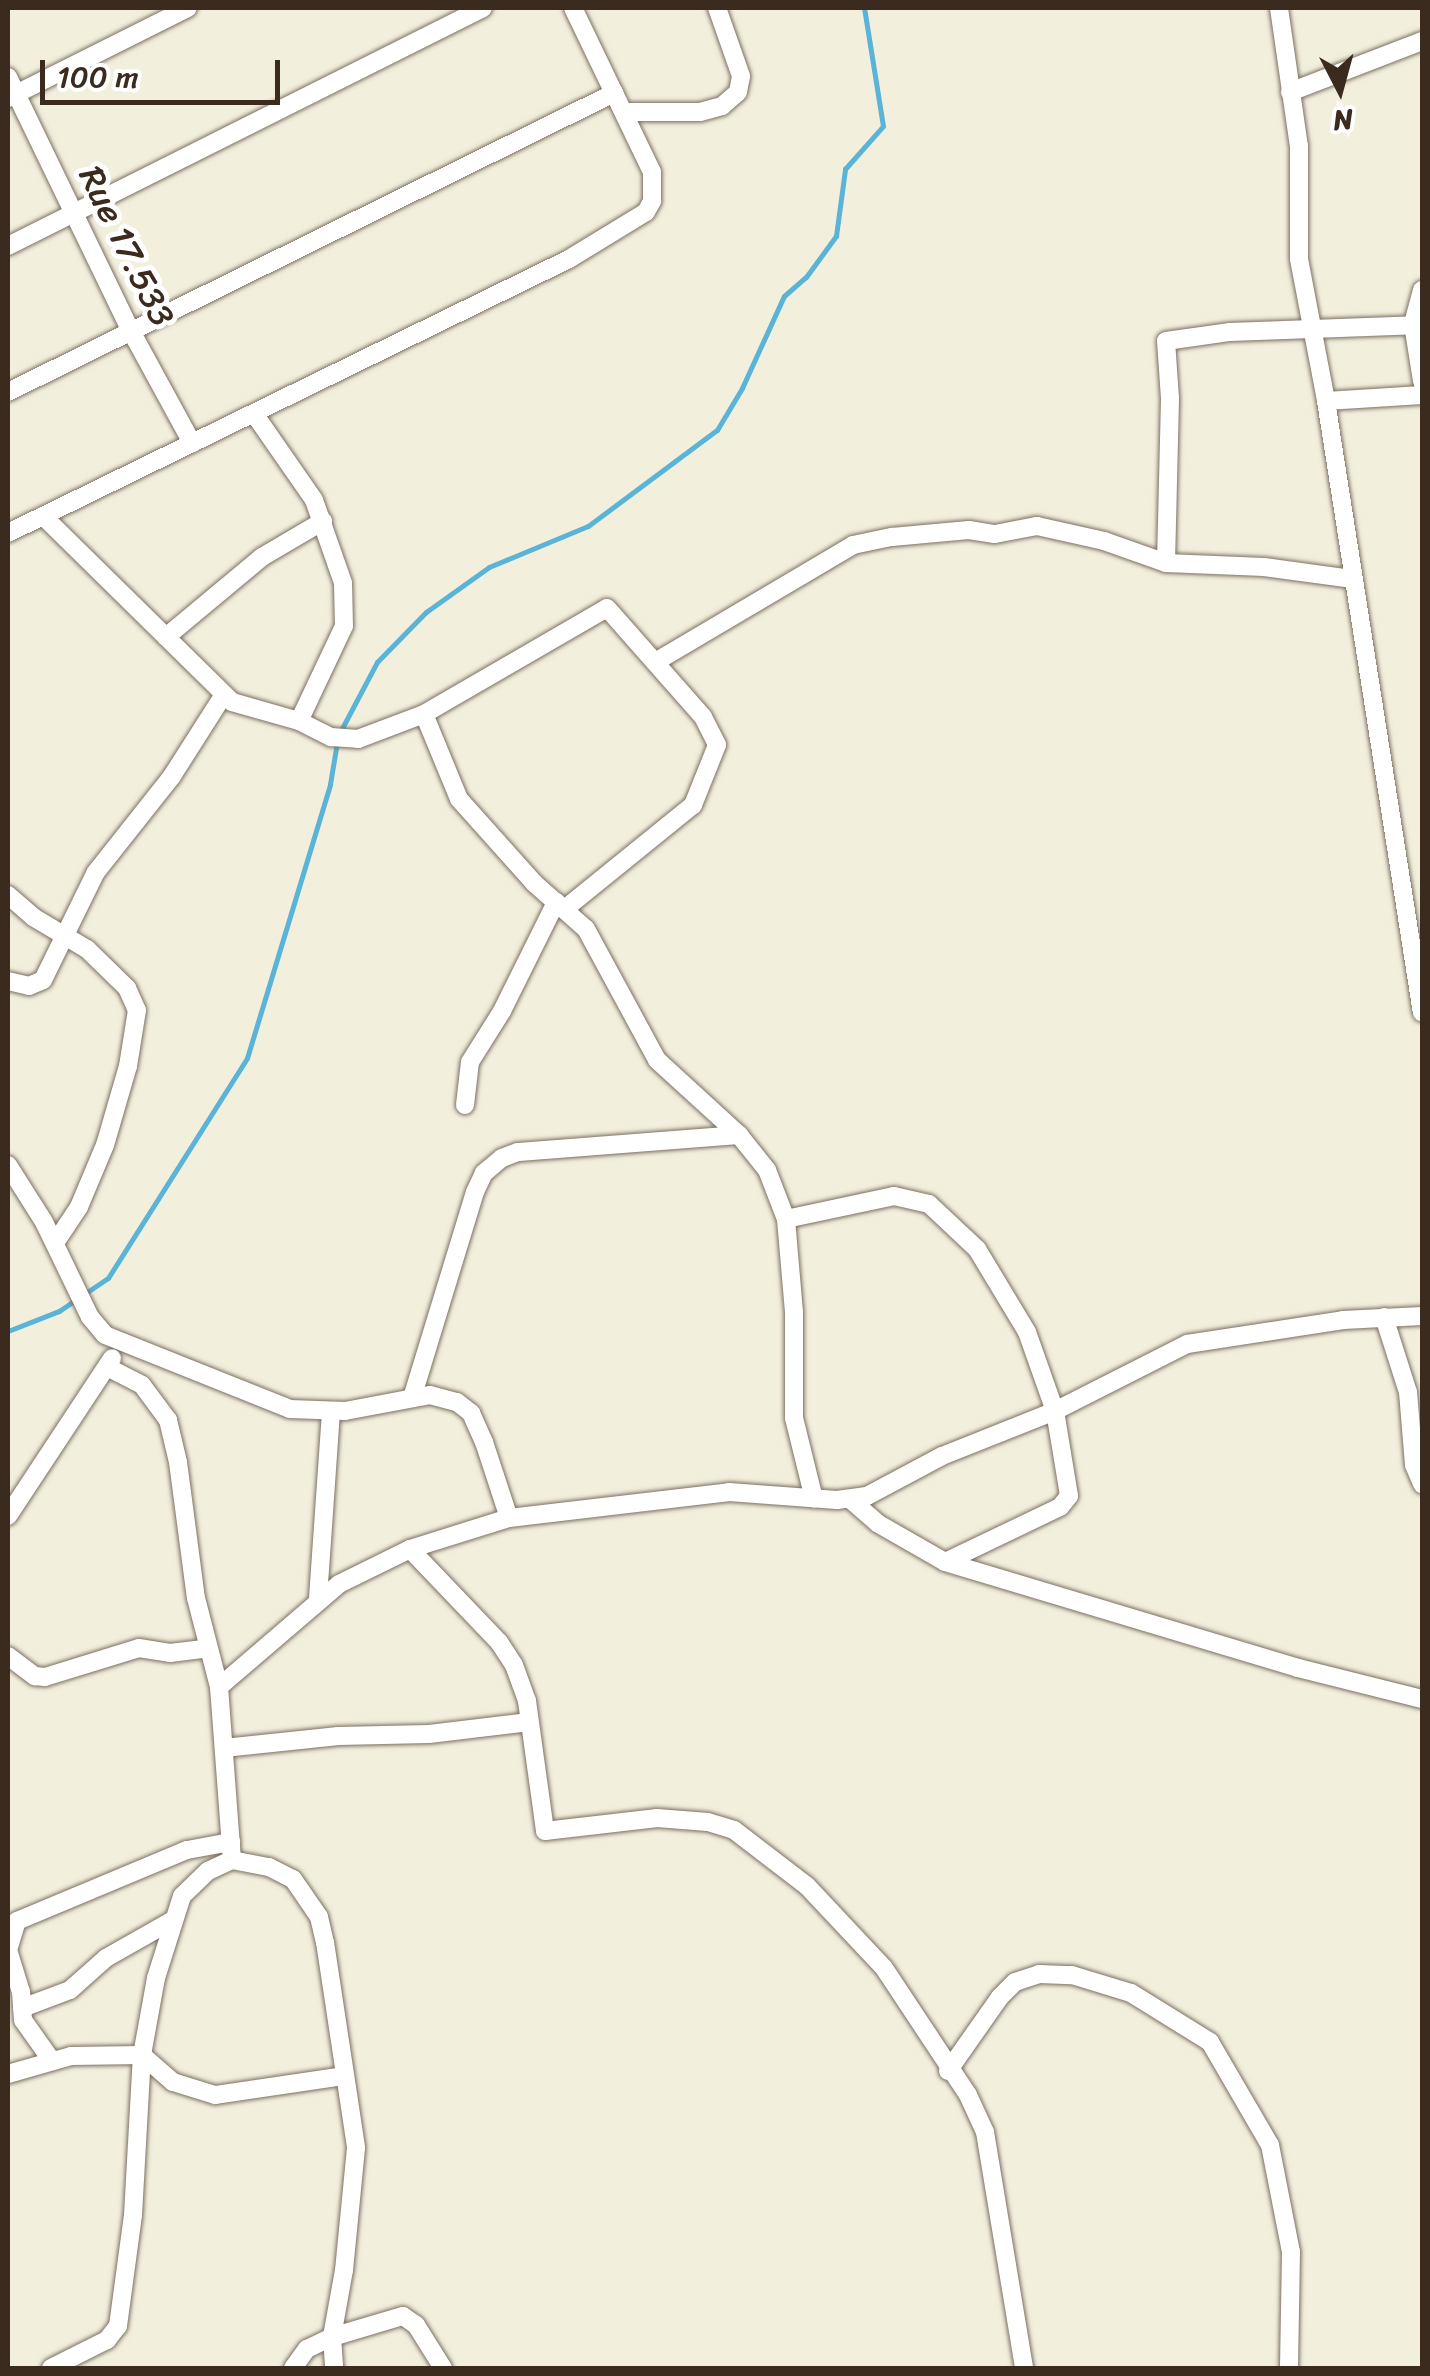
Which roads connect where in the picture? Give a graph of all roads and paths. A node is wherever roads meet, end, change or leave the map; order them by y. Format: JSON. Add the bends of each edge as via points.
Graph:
{"nodes":[{"id":1,"x":188,"y":8,"type":"edge"},
{"id":2,"x":484,"y":8,"type":"edge"},
{"id":3,"x":573,"y":8,"type":"edge"},
{"id":4,"x":717,"y":8,"type":"edge"},
{"id":5,"x":1279,"y":8,"type":"edge"},
{"id":6,"x":1422,"y":41,"type":"edge"},
{"id":7,"x":10,"y":89,"type":"edge"},
{"id":8,"x":614,"y":92,"type":"junction"},
{"id":9,"x":1290,"y":92,"type":"junction"},
{"id":10,"x":624,"y":112,"type":"junction"},
{"id":11,"x":74,"y":214,"type":"junction"},
{"id":12,"x":8,"y":246,"type":"edge"},
{"id":13,"x":1422,"y":290,"type":"edge"},
{"id":14,"x":1418,"y":325,"type":"edge"},
{"id":15,"x":132,"y":330,"type":"junction"},
{"id":16,"x":1313,"y":330,"type":"junction"},
{"id":17,"x":1422,"y":381,"type":"edge"},
{"id":18,"x":8,"y":392,"type":"edge"},
{"id":19,"x":1422,"y":395,"type":"edge"},
{"id":20,"x":1326,"y":401,"type":"junction"},
{"id":21,"x":255,"y":415,"type":"junction"},
{"id":22,"x":192,"y":443,"type":"junction"},
{"id":23,"x":43,"y":516,"type":"junction"},
{"id":24,"x":323,"y":521,"type":"junction"},
{"id":25,"x":8,"y":532,"type":"edge"},
{"id":26,"x":1166,"y":563,"type":"junction"},
{"id":27,"x":1354,"y":578,"type":"junction"},
{"id":28,"x":166,"y":637,"type":"junction"},
{"id":29,"x":657,"y":660,"type":"junction"},
{"id":30,"x":223,"y":696,"type":"junction"},
{"id":31,"x":424,"y":714,"type":"junction"},
{"id":32,"x":299,"y":720,"type":"junction"},
{"id":33,"x":8,"y":895,"type":"edge"},
{"id":34,"x":561,"y":905,"type":"junction"},
{"id":35,"x":68,"y":936,"type":"junction"},
{"id":36,"x":8,"y":981,"type":"edge"},
{"id":37,"x":1422,"y":1013,"type":"edge"},
{"id":38,"x":466,"y":1105,"type":"dead end"},
{"id":39,"x":739,"y":1135,"type":"junction"},
{"id":40,"x":8,"y":1165,"type":"edge"},
{"id":41,"x":786,"y":1220,"type":"junction"},
{"id":42,"x":55,"y":1243,"type":"junction"},
{"id":43,"x":1422,"y":1316,"type":"edge"},
{"id":44,"x":1384,"y":1317,"type":"junction"},
{"id":45,"x":120,"y":1345,"type":"junction"},
{"id":46,"x":107,"y":1367,"type":"junction"},
{"id":47,"x":412,"y":1398,"type":"junction"},
{"id":48,"x":331,"y":1412,"type":"junction"},
{"id":49,"x":1055,"y":1412,"type":"junction"},
{"id":50,"x":1422,"y":1484,"type":"edge"},
{"id":51,"x":814,"y":1499,"type":"junction"},
{"id":52,"x":851,"y":1500,"type":"junction"},
{"id":53,"x":8,"y":1516,"type":"edge"},
{"id":54,"x":509,"y":1518,"type":"junction"},
{"id":55,"x":410,"y":1549,"type":"junction"},
{"id":56,"x":945,"y":1562,"type":"junction"},
{"id":57,"x":318,"y":1598,"type":"junction"},
{"id":58,"x":208,"y":1648,"type":"junction"},
{"id":59,"x":8,"y":1656,"type":"edge"},
{"id":60,"x":218,"y":1688,"type":"junction"},
{"id":61,"x":1422,"y":1700,"type":"edge"},
{"id":62,"x":530,"y":1722,"type":"junction"},
{"id":63,"x":224,"y":1748,"type":"junction"},
{"id":64,"x":231,"y":1851,"type":"junction"},
{"id":65,"x":171,"y":1921,"type":"junction"},
{"id":66,"x":22,"y":2008,"type":"junction"},
{"id":67,"x":142,"y":2055,"type":"junction"},
{"id":68,"x":52,"y":2061,"type":"junction"},
{"id":69,"x":948,"y":2071,"type":"junction"},
{"id":70,"x":8,"y":2074,"type":"edge"},
{"id":71,"x":343,"y":2076,"type":"junction"},
{"id":72,"x":332,"y":2337,"type":"junction"},
{"id":73,"x":51,"y":2368,"type":"edge"},
{"id":74,"x":293,"y":2368,"type":"edge"},
{"id":75,"x":334,"y":2368,"type":"edge"},
{"id":76,"x":443,"y":2368,"type":"edge"},
{"id":77,"x":1024,"y":2368,"type":"edge"},
{"id":78,"x":1290,"y":2368,"type":"edge"}],
"edges":[{"from":1,"to":7,"type":"street"},
{"from":2,"to":11,"type":"street"},
{"from":3,"to":8,"type":"street"},
{"from":4,"to":10,"type":"street","via":[[741,76],[738,92],[700,112]]},
{"from":5,"to":9,"type":"street"},
{"from":6,"to":9,"type":"street"},
{"from":7,"to":11,"type":"street","name":"Rue 17.533"},
{"from":8,"to":10,"type":"street"},
{"from":8,"to":15,"type":"street"},
{"from":9,"to":16,"type":"street","via":[[1299,146],[1299,259]]},
{"from":10,"to":21,"type":"street","via":[[652,172],[652,201],[632,222]]},
{"from":11,"to":12,"type":"street"},
{"from":11,"to":15,"type":"street","name":"Rue 17.533"},
{"from":13,"to":14,"type":"street"},
{"from":14,"to":16,"type":"street"},
{"from":14,"to":17,"type":"street"},
{"from":15,"to":18,"type":"street"},
{"from":15,"to":22,"type":"street","name":"Rue 17.533"},
{"from":16,"to":20,"type":"street"},
{"from":16,"to":26,"type":"street","via":[[1166,341]]},
{"from":19,"to":20,"type":"street"},
{"from":20,"to":27,"type":"street"},
{"from":21,"to":22,"type":"street"},
{"from":21,"to":24,"type":"street"},
{"from":22,"to":23,"type":"street"},
{"from":23,"to":25,"type":"street"},
{"from":23,"to":28,"type":"street"},
{"from":24,"to":28,"type":"street","via":[[262,558]]},
{"from":24,"to":32,"type":"street","via":[[343,582],[344,626]]},
{"from":26,"to":27,"type":"street"},
{"from":26,"to":29,"type":"street","via":[[1037,526],[871,540]]},
{"from":27,"to":37,"type":"street"},
{"from":28,"to":30,"type":"street"},
{"from":29,"to":31,"type":"street","via":[[607,608]]},
{"from":29,"to":34,"type":"street","via":[[714,733],[715,758],[693,805]]},
{"from":30,"to":32,"type":"street"},
{"from":30,"to":35,"type":"street","via":[[172,776],[96,872]]},
{"from":31,"to":32,"type":"street","via":[[358,739],[331,736]]},
{"from":31,"to":34,"type":"street","via":[[459,799]]},
{"from":33,"to":35,"type":"street"},
{"from":34,"to":38,"type":"street","via":[[470,1062]]},
{"from":34,"to":39,"type":"street","via":[[586,929],[657,1060]]},
{"from":35,"to":36,"type":"street","via":[[37,985]]},
{"from":35,"to":42,"type":"street","via":[[127,988],[137,1010],[105,1145],[79,1207]]},
{"from":39,"to":41,"type":"street","via":[[767,1170]]},
{"from":39,"to":47,"type":"street","via":[[502,1158],[475,1192]]},
{"from":40,"to":42,"type":"street"},
{"from":41,"to":49,"type":"street","via":[[894,1196],[930,1204],[978,1249],[1027,1332]]},
{"from":41,"to":51,"type":"street","via":[[794,1418]]},
{"from":42,"to":45,"type":"street","via":[[90,1317]]},
{"from":43,"to":44,"type":"street"},
{"from":44,"to":49,"type":"street","via":[[1187,1344]]},
{"from":44,"to":50,"type":"street","via":[[1408,1392],[1414,1465]]},
{"from":45,"to":46,"type":"street"},
{"from":45,"to":48,"type":"street","via":[[273,1405]]},
{"from":46,"to":53,"type":"street"},
{"from":46,"to":58,"type":"street","via":[[142,1385],[168,1420]]},
{"from":47,"to":48,"type":"street"},
{"from":47,"to":54,"type":"street","via":[[442,1397],[471,1413]]},
{"from":48,"to":57,"type":"street"},
{"from":49,"to":52,"type":"street"},
{"from":49,"to":56,"type":"street","via":[[1069,1482],[1066,1502]]},
{"from":51,"to":52,"type":"street"},
{"from":51,"to":54,"type":"street","via":[[729,1492]]},
{"from":52,"to":56,"type":"street","via":[[876,1523]]},
{"from":54,"to":55,"type":"street"},
{"from":55,"to":57,"type":"street"},
{"from":55,"to":62,"type":"street","via":[[499,1642],[514,1664]]},
{"from":56,"to":61,"type":"street"},
{"from":57,"to":60,"type":"street"},
{"from":58,"to":59,"type":"street","via":[[138,1648],[45,1677]]},
{"from":58,"to":60,"type":"street"},
{"from":60,"to":63,"type":"street"},
{"from":62,"to":63,"type":"street"},
{"from":62,"to":69,"type":"street","via":[[545,1830],[658,1818],[734,1830],[781,1863],[856,1936],[884,1968]]},
{"from":63,"to":64,"type":"street"},
{"from":64,"to":65,"type":"street","via":[[182,1896]]},
{"from":64,"to":66,"type":"street","via":[[187,1850],[16,1921],[8,1950]]},
{"from":64,"to":71,"type":"street","via":[[292,1879],[319,1917]]},
{"from":65,"to":66,"type":"street","via":[[106,1958],[70,1990]]},
{"from":65,"to":67,"type":"street"},
{"from":66,"to":68,"type":"street","via":[[27,2030]]},
{"from":67,"to":68,"type":"street"},
{"from":67,"to":71,"type":"street","via":[[173,2082],[215,2094]]},
{"from":67,"to":73,"type":"street","via":[[134,2204],[118,2326],[107,2340]]},
{"from":68,"to":70,"type":"street"},
{"from":69,"to":77,"type":"street","via":[[985,2132]]},
{"from":69,"to":78,"type":"street","via":[[1000,1997],[1015,1982],[1040,1974],[1131,1993],[1210,2042],[1270,2145],[1291,2252]]},
{"from":71,"to":72,"type":"street","via":[[356,2148]]},
{"from":72,"to":74,"type":"street","via":[[307,2349]]},
{"from":72,"to":75,"type":"street"},
{"from":72,"to":76,"type":"street","via":[[403,2316],[416,2324]]}]}
